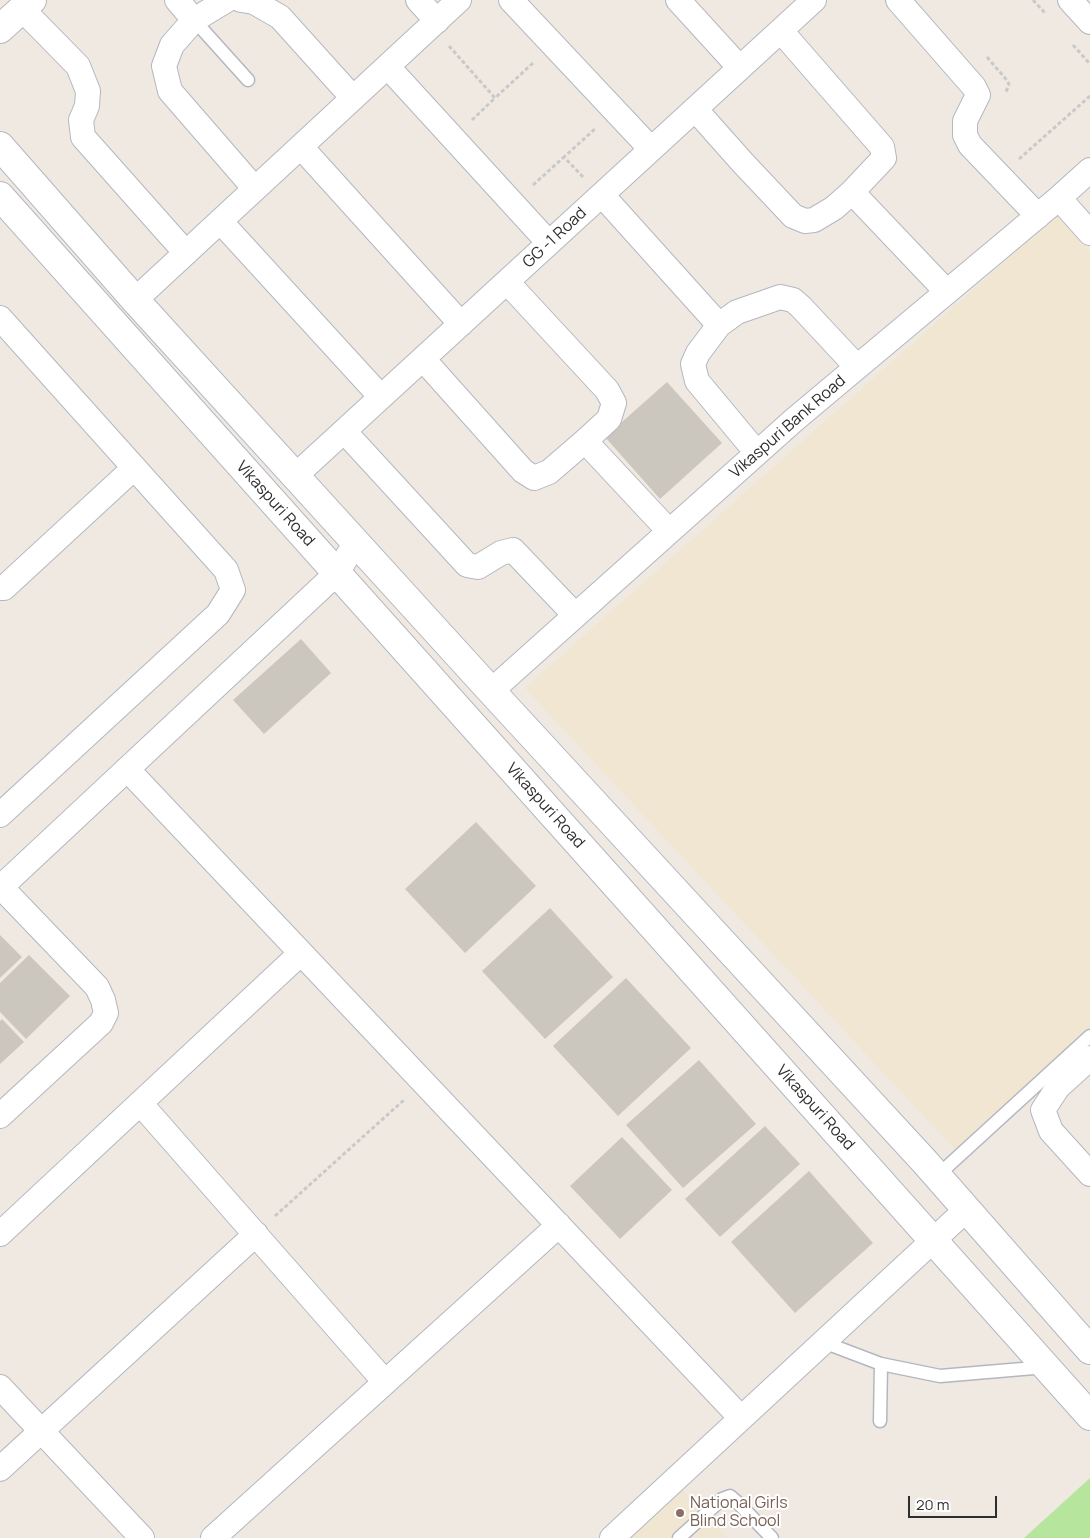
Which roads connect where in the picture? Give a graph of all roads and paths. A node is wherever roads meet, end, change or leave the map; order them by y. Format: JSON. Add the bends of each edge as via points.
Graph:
{"nodes":[{"id":1,"x":177,"y":0,"type":"edge"},
{"id":2,"x":227,"y":0,"type":"edge"},
{"id":3,"x":241,"y":0,"type":"edge"},
{"id":4,"x":418,"y":0,"type":"edge"},
{"id":5,"x":460,"y":0,"type":"edge"},
{"id":6,"x":511,"y":0,"type":"edge"},
{"id":7,"x":678,"y":0,"type":"edge"},
{"id":8,"x":814,"y":0,"type":"edge"},
{"id":9,"x":898,"y":0,"type":"edge"},
{"id":10,"x":1070,"y":0,"type":"edge"},
{"id":11,"x":27,"y":4,"type":"edge"},
{"id":12,"x":194,"y":20,"type":"junction"},
{"id":13,"x":437,"y":21,"type":"junction"},
{"id":14,"x":1090,"y":22,"type":"edge"},
{"id":15,"x":0,"y":29,"type":"edge"},
{"id":16,"x":781,"y":31,"type":"junction"},
{"id":17,"x":442,"y":51,"type":"dead end"},
{"id":18,"x":537,"y":60,"type":"dead end"},
{"id":19,"x":388,"y":67,"type":"junction"},
{"id":20,"x":740,"y":68,"type":"junction"},
{"id":21,"x":248,"y":80,"type":"dead end"},
{"id":22,"x":353,"y":98,"type":"junction"},
{"id":23,"x":495,"y":98,"type":"junction"},
{"id":24,"x":695,"y":109,"type":"junction"},
{"id":25,"x":471,"y":121,"type":"dead end"},
{"id":26,"x":591,"y":121,"type":"dead end"},
{"id":27,"x":0,"y":146,"type":"edge"},
{"id":28,"x":300,"y":147,"type":"junction"},
{"id":29,"x":651,"y":149,"type":"junction"},
{"id":30,"x":564,"y":157,"type":"junction"},
{"id":31,"x":1090,"y":170,"type":"edge"},
{"id":32,"x":530,"y":188,"type":"dead end"},
{"id":33,"x":255,"y":189,"type":"junction"},
{"id":34,"x":852,"y":192,"type":"junction"},
{"id":35,"x":602,"y":195,"type":"junction"},
{"id":36,"x":0,"y":196,"type":"edge"},
{"id":37,"x":1059,"y":198,"type":"junction"},
{"id":38,"x":1038,"y":216,"type":"junction"},
{"id":39,"x":220,"y":221,"type":"junction"},
{"id":40,"x":1090,"y":233,"type":"edge"},
{"id":41,"x":549,"y":243,"type":"junction"},
{"id":42,"x":186,"y":253,"type":"junction"},
{"id":43,"x":507,"y":282,"type":"junction"},
{"id":44,"x":947,"y":292,"type":"junction"},
{"id":45,"x":135,"y":300,"type":"junction"},
{"id":46,"x":0,"y":318,"type":"edge"},
{"id":47,"x":461,"y":324,"type":"junction"},
{"id":48,"x":719,"y":325,"type":"junction"},
{"id":49,"x":423,"y":358,"type":"junction"},
{"id":50,"x":857,"y":367,"type":"junction"},
{"id":51,"x":381,"y":397,"type":"junction"},
{"id":52,"x":344,"y":431,"type":"junction"},
{"id":53,"x":585,"y":441,"type":"junction"},
{"id":54,"x":757,"y":453,"type":"junction"},
{"id":55,"x":134,"y":468,"type":"junction"},
{"id":56,"x":295,"y":476,"type":"junction"},
{"id":57,"x":670,"y":532,"type":"junction"},
{"id":58,"x":356,"y":542,"type":"junction"},
{"id":59,"x":337,"y":573,"type":"junction"},
{"id":60,"x":5,"y":577,"type":"edge"},
{"id":61,"x":575,"y":615,"type":"junction"},
{"id":62,"x":491,"y":691,"type":"junction"},
{"id":63,"x":127,"y":769,"type":"junction"},
{"id":64,"x":0,"y":815,"type":"edge"},
{"id":65,"x":3,"y":878,"type":"edge"},
{"id":66,"x":301,"y":953,"type":"junction"},
{"id":67,"x":1090,"y":1036,"type":"edge"},
{"id":68,"x":1090,"y":1058,"type":"edge"},
{"id":69,"x":423,"y":1082,"type":"junction"},
{"id":70,"x":140,"y":1103,"type":"junction"},
{"id":71,"x":0,"y":1116,"type":"edge"},
{"id":72,"x":1090,"y":1174,"type":"edge"},
{"id":73,"x":937,"y":1176,"type":"junction"},
{"id":74,"x":966,"y":1209,"type":"junction"},
{"id":75,"x":559,"y":1225,"type":"junction"},
{"id":76,"x":0,"y":1234,"type":"edge"},
{"id":77,"x":256,"y":1234,"type":"junction"},
{"id":78,"x":933,"y":1239,"type":"junction"},
{"id":79,"x":1086,"y":1338,"type":"edge"},
{"id":80,"x":823,"y":1342,"type":"junction"},
{"id":81,"x":881,"y":1364,"type":"junction"},
{"id":82,"x":1046,"y":1367,"type":"junction"},
{"id":83,"x":386,"y":1382,"type":"junction"},
{"id":84,"x":0,"y":1387,"type":"edge"},
{"id":85,"x":1090,"y":1416,"type":"edge"},
{"id":86,"x":741,"y":1418,"type":"junction"},
{"id":87,"x":880,"y":1421,"type":"dead end"},
{"id":88,"x":42,"y":1431,"type":"junction"},
{"id":89,"x":0,"y":1469,"type":"edge"},
{"id":90,"x":142,"y":1538,"type":"edge"},
{"id":91,"x":213,"y":1538,"type":"edge"},
{"id":92,"x":612,"y":1538,"type":"edge"},
{"id":93,"x":679,"y":1538,"type":"edge"},
{"id":94,"x":772,"y":1538,"type":"edge"}],
"edges":[{"from":1,"to":12,"type":"street"},
{"from":2,"to":12,"type":"street"},
{"from":3,"to":22,"type":"street","via":[[254,2],[280,17]]},
{"from":4,"to":13,"type":"street"},
{"from":5,"to":13,"type":"street"},
{"from":6,"to":29,"type":"street"},
{"from":7,"to":20,"type":"street"},
{"from":8,"to":16,"type":"street","name":"GG -1 Road"},
{"from":9,"to":38,"type":"street","via":[[978,95],[965,121],[965,136],[970,145]]},
{"from":10,"to":14,"type":"street"},
{"from":11,"to":15,"type":"street"},
{"from":11,"to":42,"type":"street","via":[[78,66],[88,91],[87,106],[81,120],[83,137]]},
{"from":12,"to":21,"type":"lane"},
{"from":12,"to":33,"type":"street","via":[[172,45],[164,66],[170,91]]},
{"from":13,"to":19,"type":"street"},
{"from":16,"to":20,"type":"street","name":"GG -1 Road"},
{"from":16,"to":34,"type":"street","via":[[882,147],[884,158]]},
{"from":17,"to":23,"type":"path","via":[[448,45]]},
{"from":18,"to":23,"type":"path"},
{"from":19,"to":22,"type":"street"},
{"from":19,"to":41,"type":"street"},
{"from":20,"to":24,"type":"street","name":"GG -1 Road"},
{"from":22,"to":28,"type":"street"},
{"from":23,"to":25,"type":"path"},
{"from":24,"to":29,"type":"street","name":"GG -1 Road"},
{"from":24,"to":34,"type":"street","via":[[793,216],[805,221],[814,220]]},
{"from":26,"to":30,"type":"path","via":[[597,128]]},
{"from":27,"to":45,"type":"street","name":"Vikaspuri Road"},
{"from":28,"to":33,"type":"street"},
{"from":28,"to":47,"type":"street"},
{"from":29,"to":35,"type":"street","name":"GG -1 Road"},
{"from":30,"to":32,"type":"path"},
{"from":30,"to":35,"type":"path"},
{"from":31,"to":37,"type":"street","name":"Vikaspuri Bank Road"},
{"from":33,"to":39,"type":"street"},
{"from":34,"to":44,"type":"street"},
{"from":35,"to":41,"type":"street","name":"GG -1 Road"},
{"from":35,"to":48,"type":"street"},
{"from":36,"to":59,"type":"street","name":"Vikaspuri Road"},
{"from":37,"to":38,"type":"street","name":"Vikaspuri Bank Road"},
{"from":37,"to":40,"type":"street"},
{"from":38,"to":44,"type":"street","name":"Vikaspuri Bank Road"},
{"from":39,"to":42,"type":"street"},
{"from":39,"to":51,"type":"street"},
{"from":41,"to":43,"type":"street","name":"GG -1 Road"},
{"from":42,"to":45,"type":"street"},
{"from":43,"to":47,"type":"street","name":"GG -1 Road"},
{"from":43,"to":53,"type":"street","via":[[607,390],[614,403],[609,419]]},
{"from":44,"to":50,"type":"street","name":"Vikaspuri Bank Road"},
{"from":45,"to":56,"type":"street","name":"Vikaspuri Road"},
{"from":46,"to":55,"type":"street"},
{"from":47,"to":49,"type":"street","name":"GG -1 Road"},
{"from":48,"to":50,"type":"street","via":[[737,312],[780,297],[793,300]]},
{"from":48,"to":54,"type":"street","via":[[693,364],[697,381]]},
{"from":49,"to":51,"type":"street","name":"GG -1 Road"},
{"from":49,"to":53,"type":"street","via":[[523,471],[534,478],[549,472]]},
{"from":50,"to":54,"type":"street","name":"Vikaspuri Bank Road"},
{"from":51,"to":52,"type":"street","name":"GG -1 Road"},
{"from":52,"to":56,"type":"street","name":"GG -1 Road"},
{"from":52,"to":61,"type":"street","via":[[467,565],[478,567],[501,553],[513,550]]},
{"from":53,"to":57,"type":"street"},
{"from":54,"to":57,"type":"street","name":"Vikaspuri Bank Road"},
{"from":55,"to":60,"type":"street"},
{"from":55,"to":64,"type":"street","via":[[226,570],[234,590],[218,614]]},
{"from":56,"to":58,"type":"street","name":"Vikaspuri Road"},
{"from":57,"to":61,"type":"street","name":"Vikaspuri Bank Road"},
{"from":58,"to":59,"type":"street"},
{"from":58,"to":62,"type":"street","name":"Vikaspuri Road"},
{"from":59,"to":63,"type":"street"},
{"from":59,"to":78,"type":"street","name":"Vikaspuri Road"},
{"from":61,"to":62,"type":"street","name":"Vikaspuri Bank Road"},
{"from":62,"to":73,"type":"street","name":"Vikaspuri Road"},
{"from":63,"to":65,"type":"street"},
{"from":63,"to":66,"type":"street"},
{"from":65,"to":71,"type":"street","via":[[97,987],[106,1013],[101,1023]]},
{"from":66,"to":69,"type":"street"},
{"from":66,"to":70,"type":"street"},
{"from":67,"to":73,"type":"lane"},
{"from":68,"to":72,"type":"street","via":[[1058,1087],[1043,1110],[1051,1131]]},
{"from":69,"to":75,"type":"street"},
{"from":69,"to":77,"type":"path"},
{"from":70,"to":76,"type":"street"},
{"from":70,"to":77,"type":"street"},
{"from":73,"to":74,"type":"street","name":"Vikaspuri Road"},
{"from":74,"to":78,"type":"street"},
{"from":74,"to":79,"type":"street","name":"Vikaspuri Road"},
{"from":75,"to":83,"type":"street"},
{"from":75,"to":86,"type":"street"},
{"from":77,"to":83,"type":"street"},
{"from":77,"to":88,"type":"street"},
{"from":78,"to":80,"type":"street"},
{"from":78,"to":82,"type":"street","name":"Vikaspuri Road"},
{"from":80,"to":81,"type":"lane"},
{"from":80,"to":86,"type":"street"},
{"from":81,"to":82,"type":"lane","via":[[940,1376]]},
{"from":81,"to":87,"type":"lane"},
{"from":82,"to":85,"type":"street","name":"Vikaspuri Road"},
{"from":83,"to":91,"type":"street"},
{"from":84,"to":88,"type":"street"},
{"from":86,"to":92,"type":"street"},
{"from":88,"to":89,"type":"street"},
{"from":88,"to":90,"type":"street"},
{"from":93,"to":94,"type":"lane","via":[[722,1499],[730,1496]]}]}
